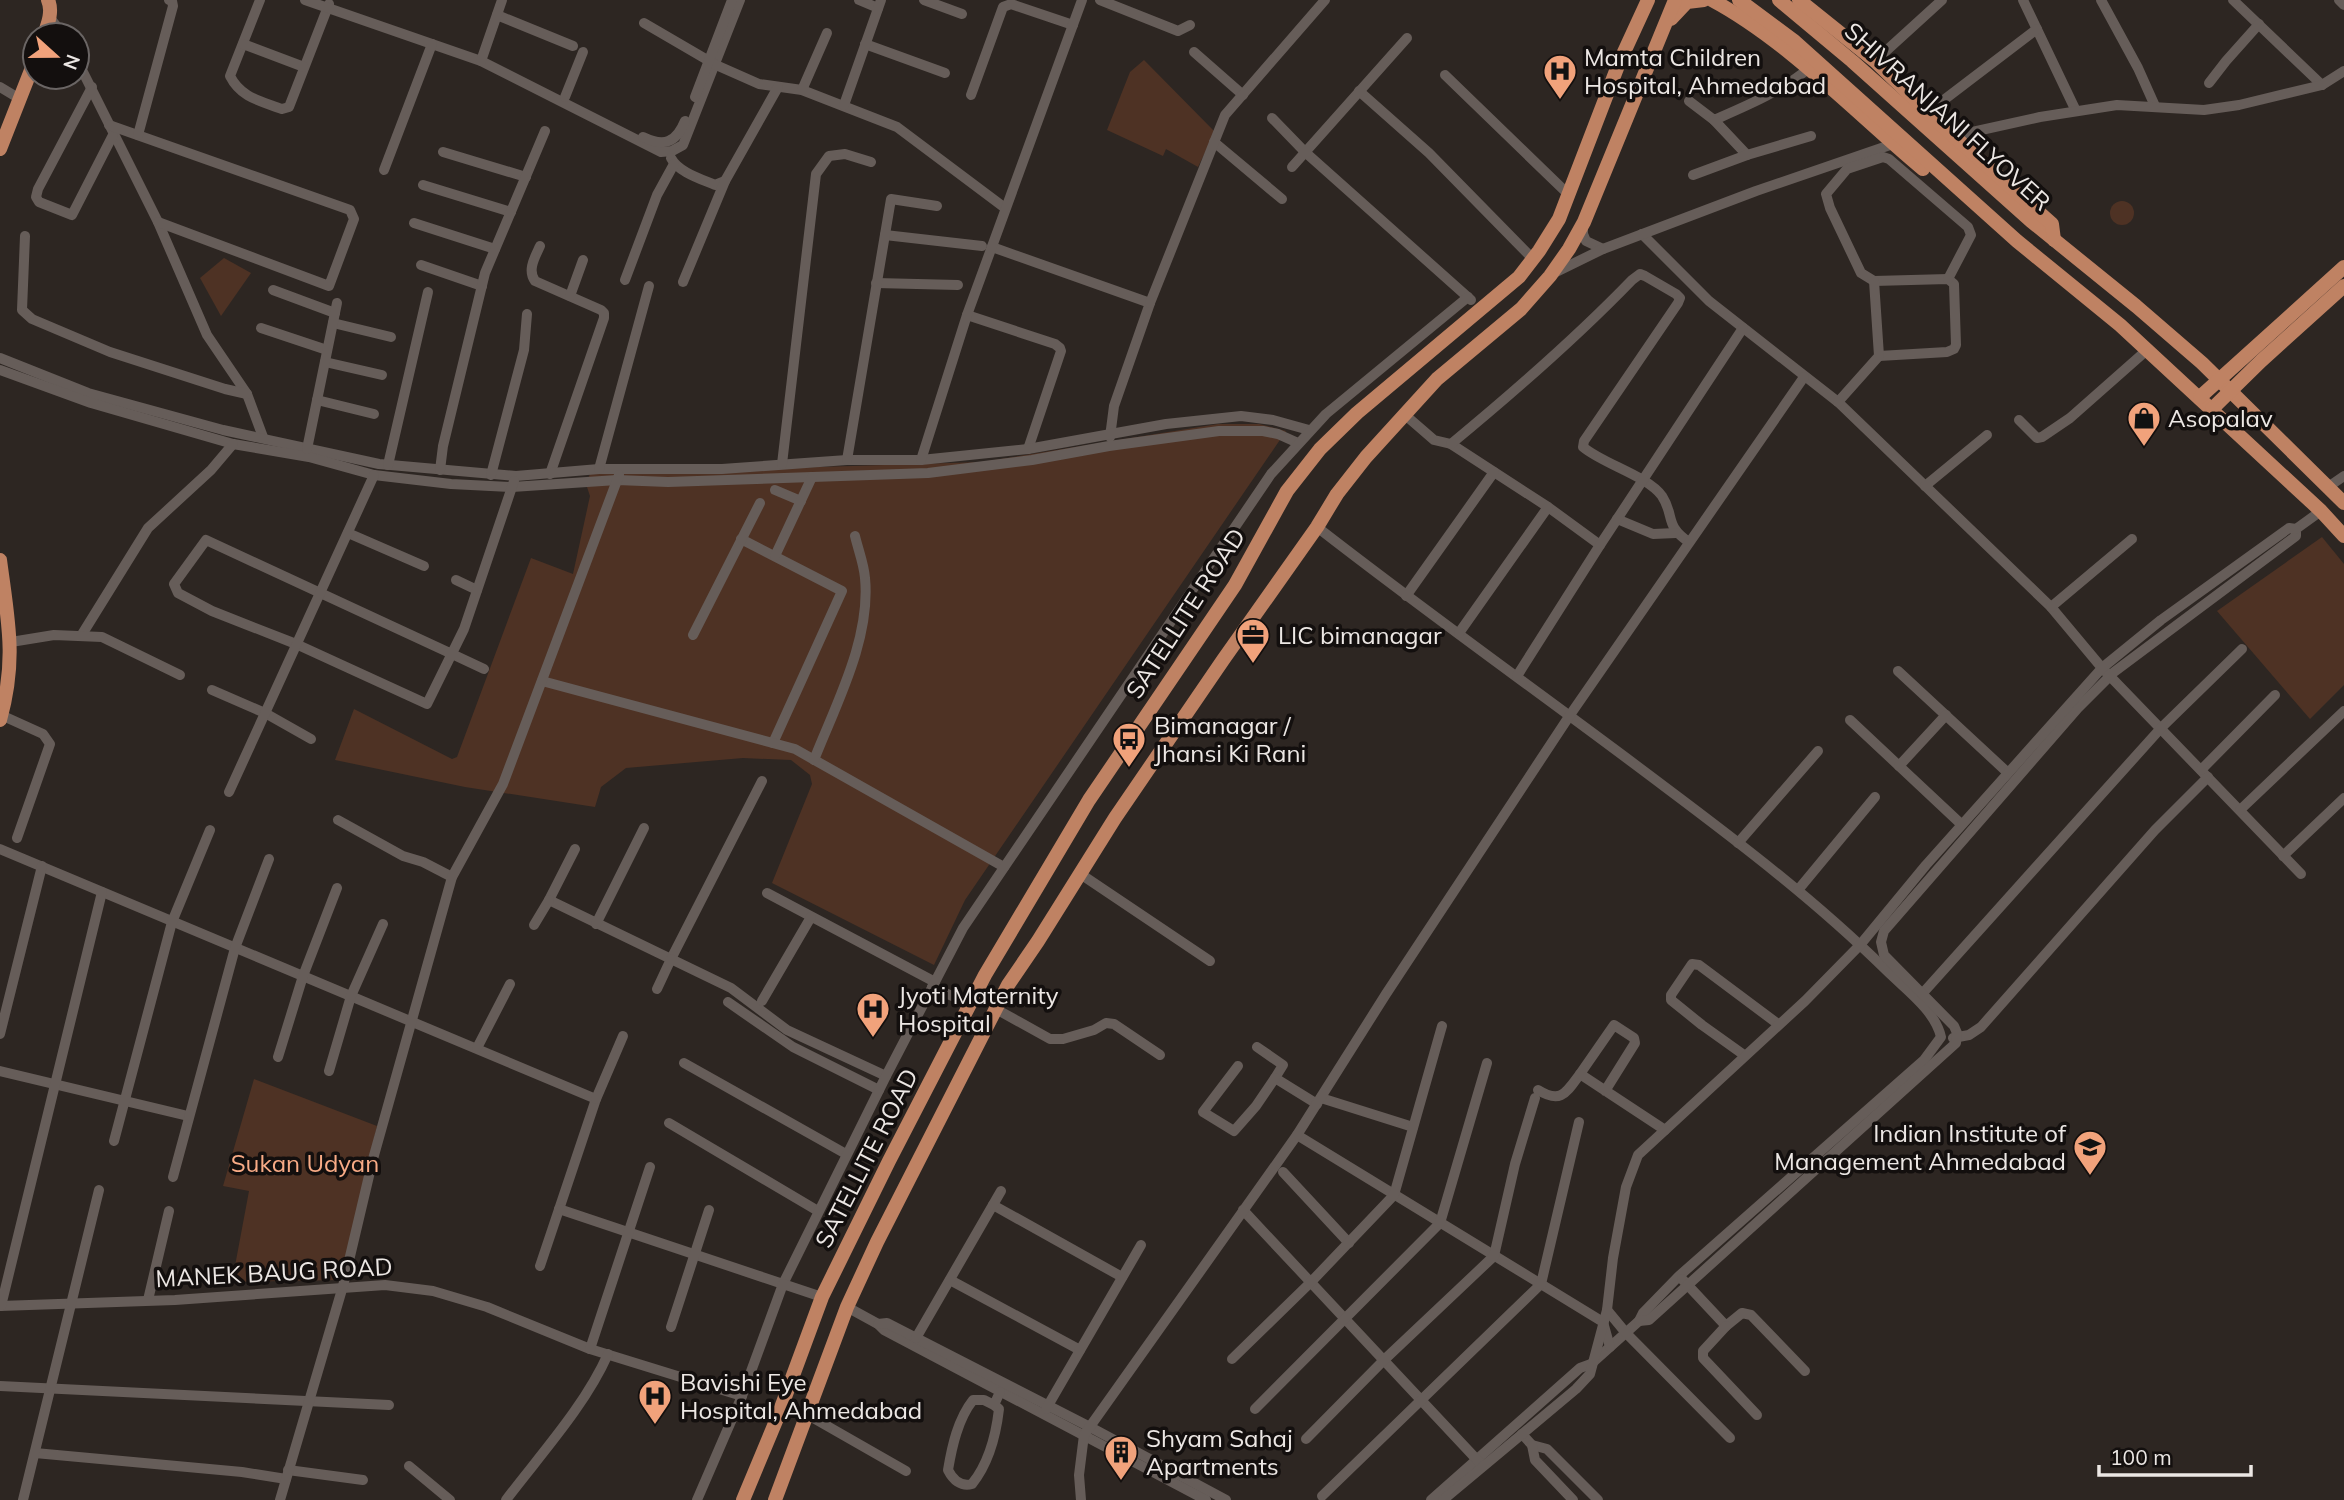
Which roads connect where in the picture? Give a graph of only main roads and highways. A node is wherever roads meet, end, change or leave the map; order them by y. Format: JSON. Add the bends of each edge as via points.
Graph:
{"nodes":[{"id":1,"x":1646,"y":0,"type":"edge"},
{"id":2,"x":1675,"y":0,"type":"edge"},
{"id":3,"x":1704,"y":0,"type":"edge"},
{"id":4,"x":1712,"y":0,"type":"edge"},
{"id":5,"x":1739,"y":0,"type":"edge"},
{"id":6,"x":1779,"y":0,"type":"edge"},
{"id":7,"x":1799,"y":0,"type":"edge"},
{"id":8,"x":1655,"y":47,"type":"junction"},
{"id":9,"x":23,"y":91,"type":"edge"},
{"id":10,"x":0,"y":149,"type":"edge"},
{"id":11,"x":2054,"y":240,"type":"junction"},
{"id":12,"x":2023,"y":246,"type":"junction"},
{"id":13,"x":2344,"y":267,"type":"edge"},
{"id":14,"x":2344,"y":286,"type":"edge"},
{"id":15,"x":2219,"y":378,"type":"junction"},
{"id":16,"x":2230,"y":390,"type":"junction"},
{"id":17,"x":2200,"y":397,"type":"junction"},
{"id":18,"x":2212,"y":409,"type":"junction"},
{"id":19,"x":2344,"y":503,"type":"edge"},
{"id":20,"x":2344,"y":536,"type":"edge"},
{"id":21,"x":0,"y":560,"type":"edge"},
{"id":22,"x":5,"y":670,"type":"edge"},
{"id":23,"x":1,"y":718,"type":"edge"},
{"id":24,"x":743,"y":1500,"type":"edge"},
{"id":25,"x":775,"y":1500,"type":"edge"}],
"edges":[{"from":1,"to":24,"type":"main road","name":"SATELLITE ROAD","via":[[1559,219],[1534,258],[1519,278],[1320,449],[1287,493],[1235,585],[1089,800],[985,975],[822,1297]]},
{"from":2,"to":8,"type":"main road","name":"SATELLITE ROAD"},
{"from":3,"to":8,"type":"main road","via":[[1687,2],[1674,14]]},
{"from":4,"to":12,"type":"main road","via":[[1808,69],[2010,244]]},
{"from":5,"to":12,"type":"main road","name":"SHIVRANJANI FLYOVER","via":[[1836,77]]},
{"from":6,"to":11,"type":"main road","name":"SHIVRANJANI FLYOVER"},
{"from":7,"to":11,"type":"main road","via":[[1875,61],[2052,224]]},
{"from":8,"to":25,"type":"main road","name":"SATELLITE ROAD","via":[[1569,249],[1521,309],[1437,379],[1345,485],[1079,873],[1008,985],[847,1307]]},
{"from":9,"to":10,"type":"main road"},
{"from":11,"to":15,"type":"main road","name":"SHIVRANJANI FLYOVER"},
{"from":12,"to":17,"type":"main road"},
{"from":13,"to":15,"type":"main road"},
{"from":14,"to":16,"type":"main road"},
{"from":15,"to":16,"type":"main road","name":"SHIVRANJANI FLYOVER"},
{"from":15,"to":17,"type":"main road"},
{"from":16,"to":18,"type":"main road"},
{"from":16,"to":19,"type":"main road","name":"SHIVRANJANI FLYOVER"},
{"from":17,"to":18,"type":"main road"},
{"from":18,"to":20,"type":"main road"},
{"from":21,"to":22,"type":"main road","via":[[11,642]]},
{"from":22,"to":23,"type":"main road","via":[[9,689]]}]}
